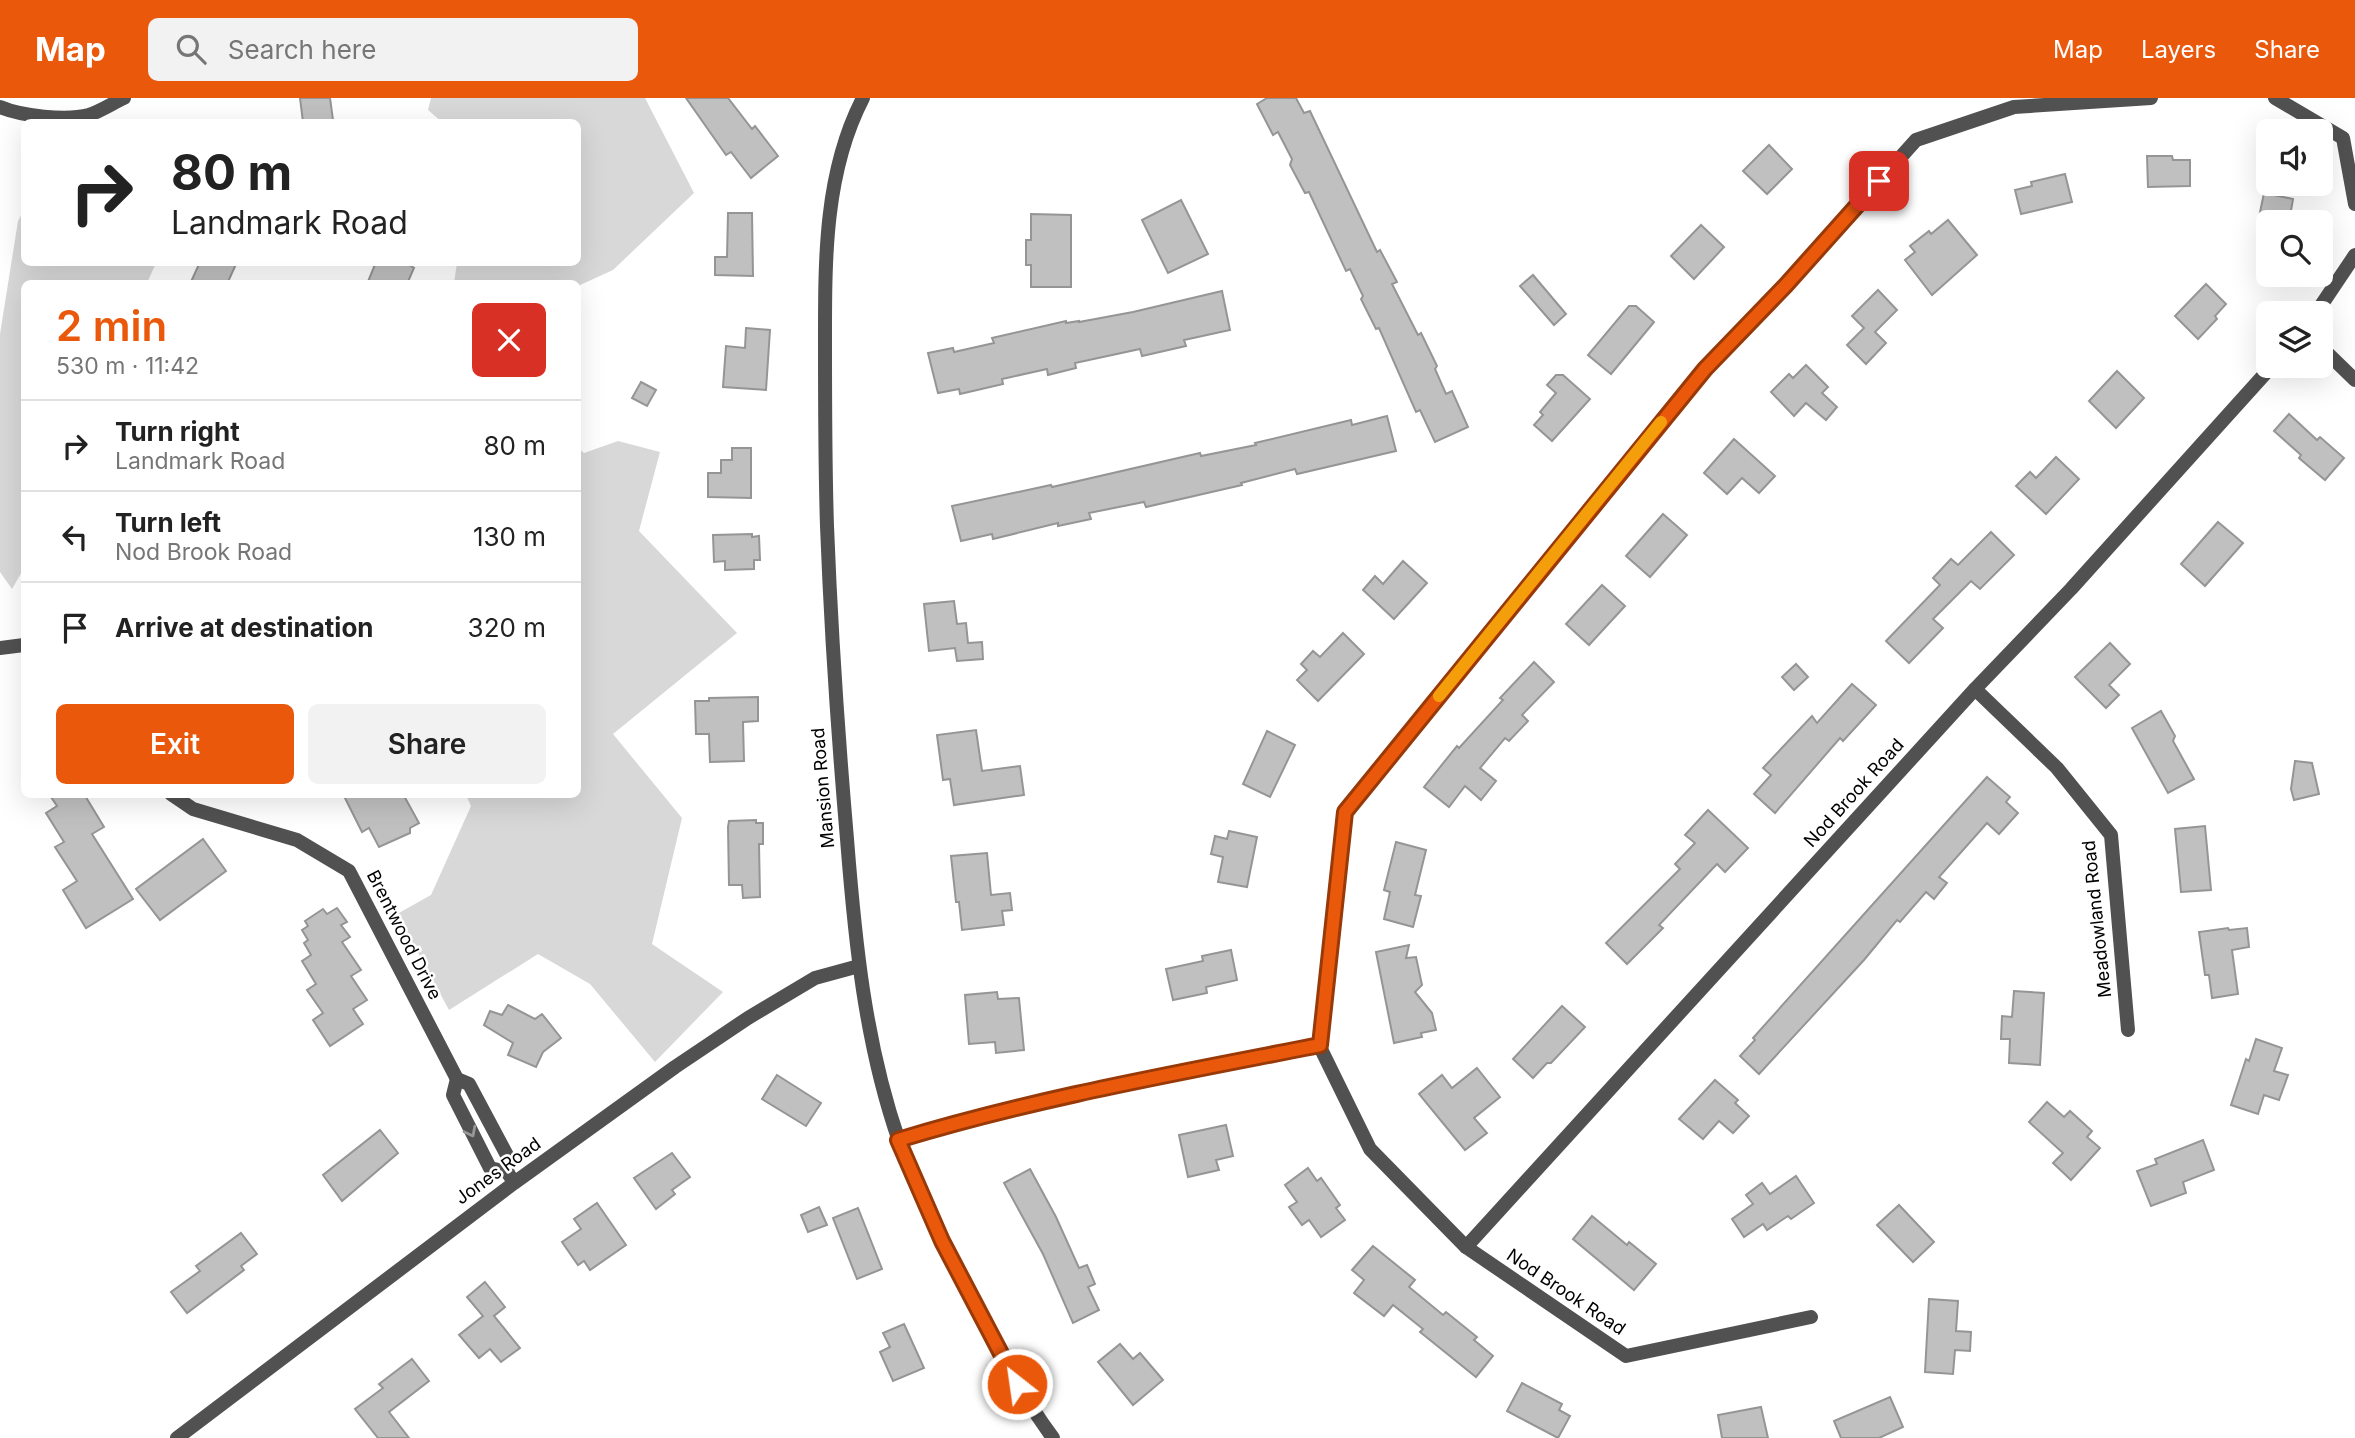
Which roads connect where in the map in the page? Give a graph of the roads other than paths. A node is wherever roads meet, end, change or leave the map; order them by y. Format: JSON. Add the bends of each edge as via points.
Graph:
{"nodes":[{"id":1,"x":124,"y":98,"type":"edge"},
{"id":2,"x":863,"y":98,"type":"edge"},
{"id":3,"x":2151,"y":98,"type":"edge"},
{"id":4,"x":2275,"y":98,"type":"edge"},
{"id":5,"x":0,"y":107,"type":"edge"},
{"id":6,"x":2355,"y":204,"type":"edge"},
{"id":7,"x":2355,"y":255,"type":"edge"},
{"id":8,"x":2324,"y":301,"type":"edge"},
{"id":9,"x":2333,"y":359,"type":"edge"},
{"id":10,"x":2261,"y":378,"type":"edge"},
{"id":11,"x":2355,"y":380,"type":"edge"},
{"id":12,"x":21,"y":645,"type":"edge"},
{"id":13,"x":0,"y":648,"type":"edge"},
{"id":14,"x":1975,"y":688,"type":"junction"},
{"id":15,"x":177,"y":798,"type":"edge"},
{"id":16,"x":859,"y":966,"type":"junction"},
{"id":17,"x":2128,"y":1030,"type":"dead end"},
{"id":18,"x":1320,"y":1045,"type":"junction"},
{"id":19,"x":457,"y":1079,"type":"junction"},
{"id":20,"x":898,"y":1140,"type":"junction"},
{"id":21,"x":510,"y":1177,"type":"junction"},
{"id":22,"x":1466,"y":1247,"type":"junction"},
{"id":23,"x":1811,"y":1317,"type":"dead end"},
{"id":24,"x":177,"y":1438,"type":"edge"},
{"id":25,"x":1052,"y":1438,"type":"edge"}],
"edges":[{"from":1,"to":5,"type":"street","via":[[76,116],[52,117]]},
{"from":2,"to":16,"type":"street","name":"Mansion Road","via":[[847,135],[835,184],[828,235],[825,337],[831,630]]},
{"from":3,"to":18,"type":"street","via":[[2014,107],[1916,139],[1705,369],[1345,812]]},
{"from":4,"to":6,"type":"street","via":[[2343,138]]},
{"from":7,"to":8,"type":"street"},
{"from":9,"to":11,"type":"street"},
{"from":10,"to":14,"type":"street","name":"Nod Brook Road"},
{"from":12,"to":13,"type":"street"},
{"from":14,"to":17,"type":"street","name":"Meadowland Road","via":[[2057,768],[2111,835]]},
{"from":14,"to":22,"type":"street","name":"Nod Brook Road"},
{"from":15,"to":19,"type":"street","name":"Brentwood Drive","via":[[193,809],[297,840],[349,871]]},
{"from":16,"to":20,"type":"street","name":"Mansion Road","via":[[867,1021]]},
{"from":16,"to":21,"type":"street","name":"Jones Road","via":[[815,978],[766,1006]]},
{"from":18,"to":20,"type":"street","via":[[974,1117]]},
{"from":18,"to":22,"type":"street","name":"Nod Brook Road","via":[[1370,1149]]},
{"from":19,"to":21,"type":"street","name":"Brentwood Drive","via":[[469,1084],[509,1158]]},
{"from":19,"to":21,"type":"street","name":"Brentwood Drive","one_way":true,"via":[[453,1095],[490,1168]]},
{"from":20,"to":25,"type":"street","name":"Mansion Road","via":[[974,1306]]},
{"from":21,"to":24,"type":"street","name":"Jones Road"},
{"from":22,"to":23,"type":"street","name":"Nod Brook Road","via":[[1626,1356]]}]}
